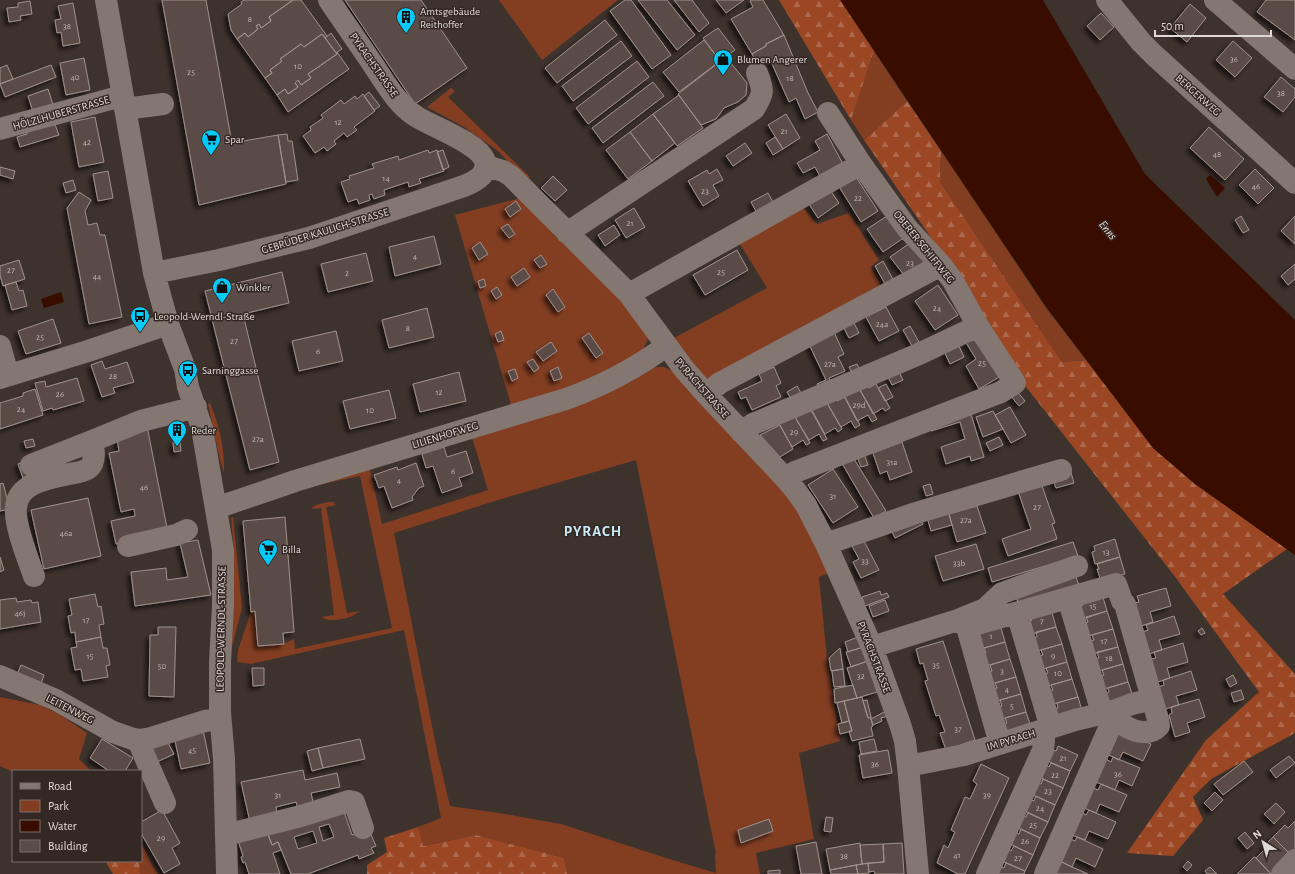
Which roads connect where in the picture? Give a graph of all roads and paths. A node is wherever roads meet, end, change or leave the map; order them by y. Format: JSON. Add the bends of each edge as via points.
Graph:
{"nodes":[{"id":1,"x":106,"y":0,"type":"edge"},
{"id":2,"x":329,"y":0,"type":"edge"},
{"id":3,"x":1107,"y":0,"type":"edge"},
{"id":4,"x":1215,"y":0,"type":"edge"},
{"id":5,"x":1295,"y":69,"type":"edge"},
{"id":6,"x":756,"y":73,"type":"dead end"},
{"id":7,"x":124,"y":102,"type":"junction"},
{"id":8,"x":163,"y":104,"type":"dead end"},
{"id":9,"x":828,"y":113,"type":"dead end"},
{"id":10,"x":0,"y":130,"type":"edge"},
{"id":11,"x":860,"y":164,"type":"junction"},
{"id":12,"x":486,"y":166,"type":"junction"},
{"id":13,"x":1295,"y":183,"type":"edge"},
{"id":14,"x":567,"y":233,"type":"junction"},
{"id":15,"x":941,"y":265,"type":"junction"},
{"id":16,"x":154,"y":273,"type":"junction"},
{"id":17,"x":629,"y":294,"type":"junction"},
{"id":18,"x":168,"y":324,"type":"junction"},
{"id":19,"x":978,"y":326,"type":"junction"},
{"id":20,"x":0,"y":346,"type":"edge"},
{"id":21,"x":666,"y":346,"type":"junction"},
{"id":22,"x":4,"y":377,"type":"edge"},
{"id":23,"x":706,"y":394,"type":"junction"},
{"id":24,"x":196,"y":407,"type":"junction"},
{"id":25,"x":741,"y":432,"type":"junction"},
{"id":26,"x":92,"y":441,"type":"junction"},
{"id":27,"x":31,"y":465,"type":"dead end"},
{"id":28,"x":1061,"y":470,"type":"dead end"},
{"id":29,"x":785,"y":478,"type":"junction"},
{"id":30,"x":216,"y":508,"type":"junction"},
{"id":31,"x":187,"y":530,"type":"dead end"},
{"id":32,"x":826,"y":544,"type":"junction"},
{"id":33,"x":128,"y":546,"type":"dead end"},
{"id":34,"x":1077,"y":566,"type":"dead end"},
{"id":35,"x":34,"y":576,"type":"dead end"},
{"id":36,"x":1068,"y":598,"type":"junction"},
{"id":37,"x":1017,"y":613,"type":"junction"},
{"id":38,"x":963,"y":623,"type":"junction"},
{"id":39,"x":872,"y":646,"type":"junction"},
{"id":40,"x":0,"y":676,"type":"edge"},
{"id":41,"x":1153,"y":702,"type":"junction"},
{"id":42,"x":1108,"y":712,"type":"junction"},
{"id":43,"x":220,"y":719,"type":"junction"},
{"id":44,"x":1047,"y":730,"type":"junction"},
{"id":45,"x":140,"y":740,"type":"junction"},
{"id":46,"x":1000,"y":744,"type":"junction"},
{"id":47,"x":908,"y":766,"type":"junction"},
{"id":48,"x":165,"y":803,"type":"dead end"},
{"id":49,"x":363,"y":828,"type":"dead end"},
{"id":50,"x":226,"y":835,"type":"junction"},
{"id":51,"x":1295,"y":860,"type":"edge"},
{"id":52,"x":922,"y":872,"type":"edge"},
{"id":53,"x":227,"y":874,"type":"edge"},
{"id":54,"x":987,"y":874,"type":"edge"},
{"id":55,"x":1045,"y":874,"type":"edge"},
{"id":56,"x":1282,"y":874,"type":"edge"}],
"edges":[{"from":1,"to":7,"type":"street","name":"LEOPOLD-WERNDL-STRASSE"},
{"from":2,"to":12,"type":"street","name":"PYRACHSTRASSE","via":[[396,98],[416,116],[476,150],[485,160]]},
{"from":3,"to":13,"type":"street","name":"BERGERWEG","via":[[1154,55]]},
{"from":4,"to":5,"type":"street"},
{"from":6,"to":14,"type":"street","via":[[761,84],[762,96],[754,109]]},
{"from":7,"to":8,"type":"street","name":"HÖLZLHUBERSTRASSE"},
{"from":7,"to":10,"type":"street","name":"HÖLZLHUBERSTRASSE"},
{"from":7,"to":16,"type":"street","name":"LEOPOLD-WERNDL-STRASSE"},
{"from":9,"to":11,"type":"street","name":"OBERER SCHIFFWEG"},
{"from":11,"to":15,"type":"street","name":"OBERER SCHIFFWEG","via":[[907,228]]},
{"from":11,"to":17,"type":"street"},
{"from":12,"to":14,"type":"street","name":"PYRACHSTRASSE","via":[[511,176]]},
{"from":12,"to":16,"type":"street","name":"GEBRÜDER KAULICH-STRASSE","via":[[480,178],[464,186],[338,229],[260,251]]},
{"from":14,"to":17,"type":"street","name":"PYRACHSTRASSE"},
{"from":15,"to":19,"type":"street","name":"OBERER SCHIFFWEG"},
{"from":15,"to":23,"type":"street","via":[[720,383]]},
{"from":16,"to":18,"type":"street","name":"LEOPOLD-WERNDL-STRASSE"},
{"from":17,"to":21,"type":"street","name":"PYRACHSTRASSE"},
{"from":18,"to":22,"type":"street"},
{"from":18,"to":24,"type":"street","name":"LEOPOLD-WERNDL-STRASSE","via":[[185,368],[188,387]]},
{"from":19,"to":25,"type":"street","via":[[920,354],[753,424]]},
{"from":19,"to":29,"type":"street","name":"OBERER SCHIFFWEG","via":[[1015,383],[1001,392],[854,448]]},
{"from":20,"to":22,"type":"street"},
{"from":21,"to":23,"type":"street","name":"PYRACHSTRASSE"},
{"from":21,"to":30,"type":"street","name":"LILIENHOFWEG","via":[[645,361],[592,389]]},
{"from":23,"to":25,"type":"street","name":"PYRACHSTRASSE"},
{"from":24,"to":26,"type":"street","via":[[141,421]]},
{"from":24,"to":30,"type":"street","name":"LEOPOLD-WERNDL-STRASSE"},
{"from":25,"to":29,"type":"street","name":"PYRACHSTRASSE"},
{"from":26,"to":27,"type":"street"},
{"from":26,"to":35,"type":"street","via":[[94,459],[90,467],[82,472],[32,484],[18,498],[16,520]]},
{"from":28,"to":32,"type":"street","via":[[916,513]]},
{"from":29,"to":32,"type":"street","name":"PYRACHSTRASSE","via":[[806,505]]},
{"from":30,"to":43,"type":"street","name":"LEOPOLD-WERNDL-STRASSE","via":[[222,550]]},
{"from":31,"to":33,"type":"street"},
{"from":32,"to":39,"type":"street","name":"PYRACHSTRASSE"},
{"from":34,"to":38,"type":"street","via":[[1002,593],[985,609]]},
{"from":36,"to":37,"type":"street"},
{"from":36,"to":41,"type":"street","via":[[1116,584],[1125,604]]},
{"from":36,"to":42,"type":"street"},
{"from":37,"to":38,"type":"street"},
{"from":37,"to":44,"type":"street"},
{"from":38,"to":39,"type":"street"},
{"from":38,"to":46,"type":"street"},
{"from":39,"to":47,"type":"street","name":"PYRACHSTRASSE","via":[[900,724]]},
{"from":40,"to":45,"type":"street","name":"LEITENWEG","via":[[64,704],[124,737]]},
{"from":41,"to":42,"type":"street","name":"IM PYRACH","via":[[1145,701]]},
{"from":41,"to":42,"type":"street","via":[[1159,726],[1150,733],[1143,733],[1124,725]]},
{"from":42,"to":44,"type":"street","name":"IM PYRACH"},
{"from":42,"to":55,"type":"street","via":[[1111,724]]},
{"from":43,"to":45,"type":"street","name":"LEITENWEG"},
{"from":43,"to":50,"type":"street","name":"LEOPOLD-WERNDL-STRASSE"},
{"from":44,"to":46,"type":"street","name":"IM PYRACH"},
{"from":44,"to":54,"type":"street","via":[[1043,750]]},
{"from":45,"to":48,"type":"street"},
{"from":46,"to":47,"type":"street","name":"IM PYRACH"},
{"from":47,"to":52,"type":"street","name":"PYRACHSTRASSE"},
{"from":49,"to":50,"type":"street","via":[[354,802],[349,801]]},
{"from":50,"to":53,"type":"street","name":"LEOPOLD-WERNDL-STRASSE"},
{"from":51,"to":56,"type":"street"}]}
